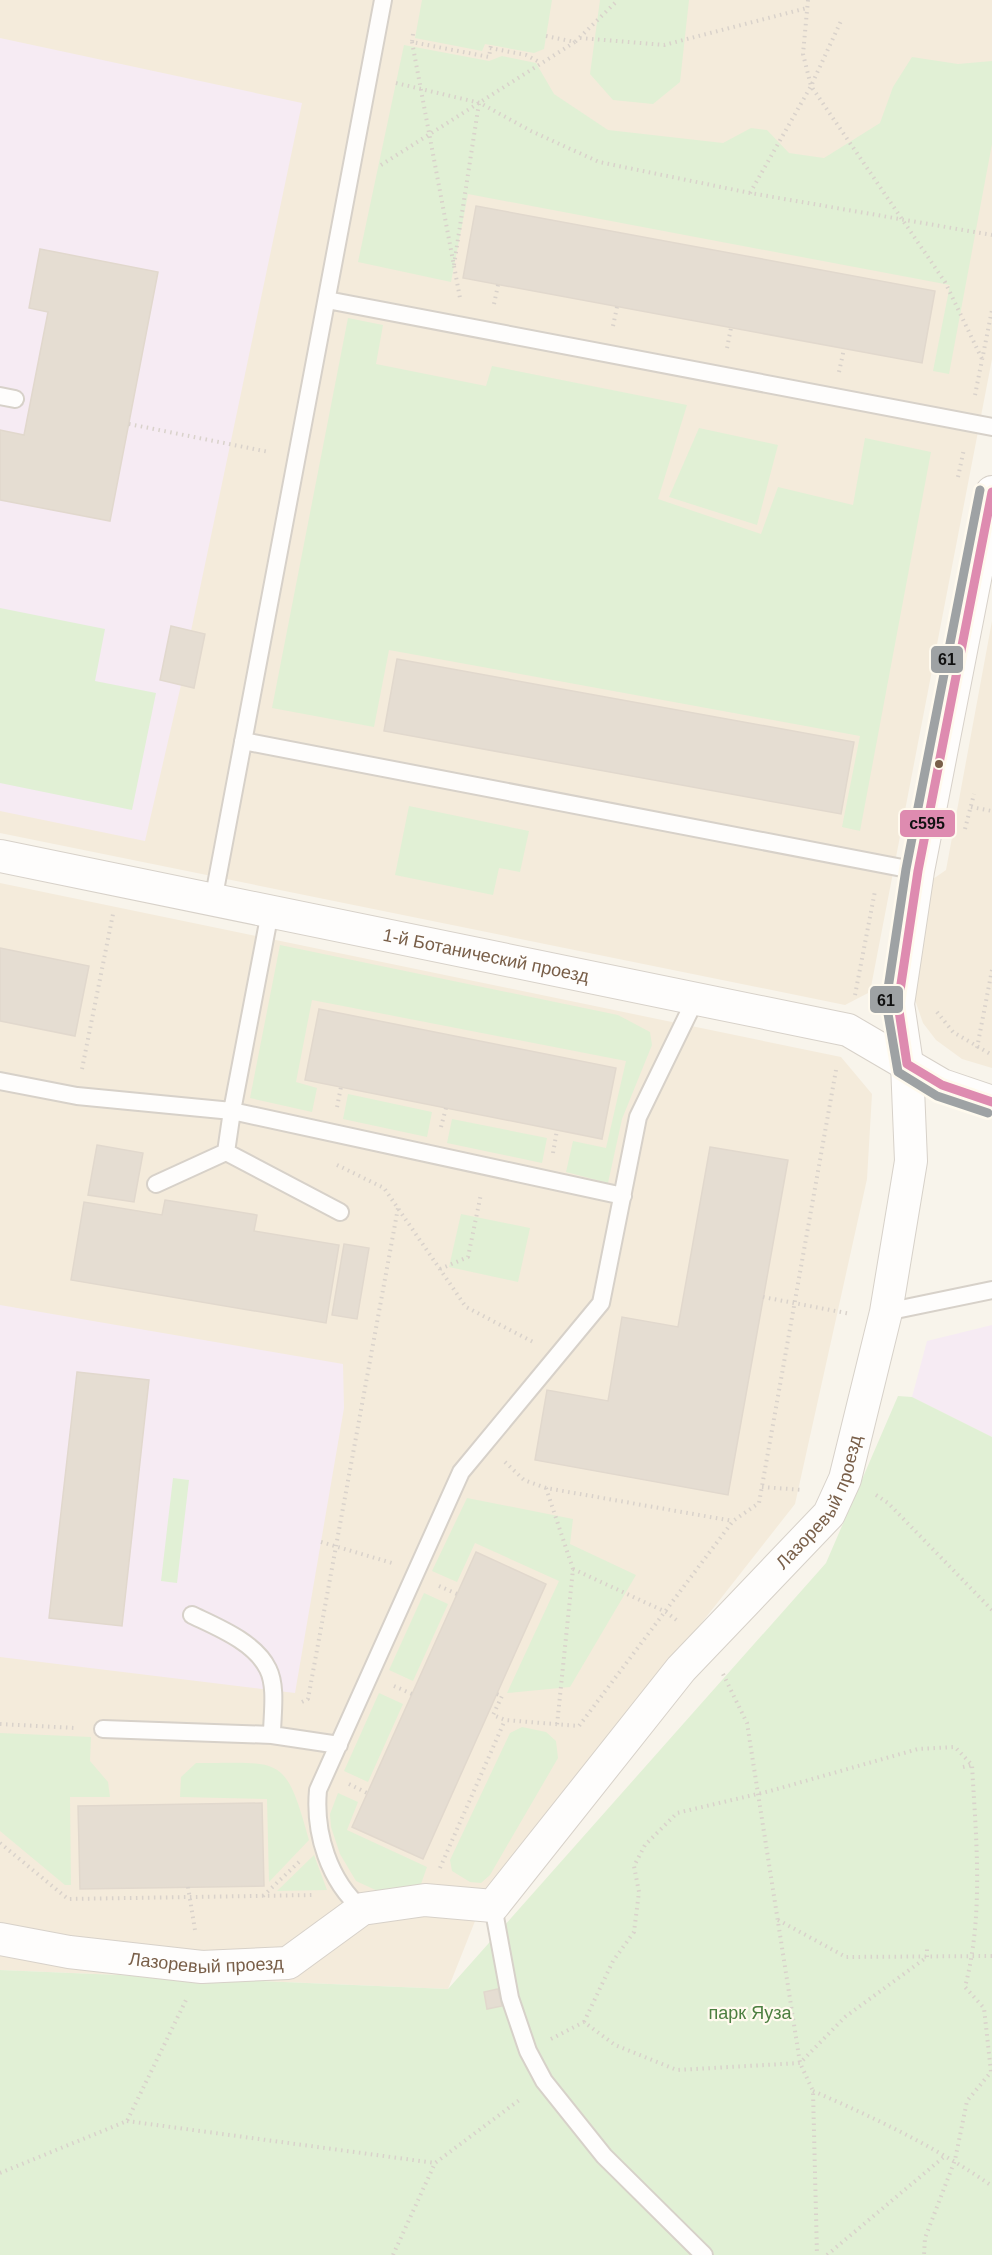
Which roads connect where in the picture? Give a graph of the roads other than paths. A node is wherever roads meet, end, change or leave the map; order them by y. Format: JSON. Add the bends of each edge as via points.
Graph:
{"nodes":[{"id":1,"x":383,"y":0,"type":"edge"},
{"id":2,"x":327,"y":300,"type":"junction"},
{"id":3,"x":992,"y":427,"type":"edge"},
{"id":4,"x":992,"y":492,"type":"edge"},
{"id":5,"x":243,"y":741,"type":"junction"},
{"id":6,"x":0,"y":856,"type":"edge"},
{"id":7,"x":918,"y":871,"type":"junction"},
{"id":8,"x":213,"y":901,"type":"junction"},
{"id":9,"x":270,"y":912,"type":"junction"},
{"id":10,"x":696,"y":998,"type":"junction"},
{"id":11,"x":908,"y":1064,"type":"junction"},
{"id":12,"x":0,"y":1081,"type":"edge"},
{"id":13,"x":992,"y":1102,"type":"edge"},
{"id":14,"x":232,"y":1111,"type":"junction"},
{"id":15,"x":226,"y":1152,"type":"junction"},
{"id":16,"x":156,"y":1184,"type":"dead end"},
{"id":17,"x":622,"y":1196,"type":"junction"},
{"id":18,"x":340,"y":1212,"type":"dead end"},
{"id":19,"x":992,"y":1290,"type":"edge"},
{"id":20,"x":872,"y":1314,"type":"junction"},
{"id":21,"x":192,"y":1615,"type":"dead end"},
{"id":22,"x":103,"y":1729,"type":"road end"},
{"id":23,"x":272,"y":1735,"type":"junction"},
{"id":24,"x":339,"y":1745,"type":"junction"},
{"id":25,"x":354,"y":1902,"type":"junction"},
{"id":26,"x":494,"y":1906,"type":"junction"},
{"id":27,"x":0,"y":1939,"type":"edge"},
{"id":28,"x":704,"y":2255,"type":"edge"}],
"edges":[{"from":1,"to":2,"type":"lane"},
{"from":2,"to":3,"type":"lane"},
{"from":2,"to":5,"type":"lane"},
{"from":4,"to":7,"type":"street","name":"Лазоревый проезд"},
{"from":5,"to":7,"type":"lane"},
{"from":5,"to":8,"type":"lane"},
{"from":6,"to":8,"type":"street","name":"1-й Ботанический проезд"},
{"from":7,"to":11,"type":"street","name":"Лазоревый проезд","via":[[898,1004]]},
{"from":8,"to":9,"type":"street","name":"1-й Ботанический проезд"},
{"from":9,"to":10,"type":"street","name":"1-й Ботанический проезд"},
{"from":9,"to":14,"type":"lane"},
{"from":10,"to":11,"type":"street","name":"1-й Ботанический проезд","via":[[848,1030]]},
{"from":10,"to":17,"type":"lane","via":[[638,1117]]},
{"from":11,"to":13,"type":"street","name":"1-й Ботанический проезд","via":[[942,1085]]},
{"from":11,"to":20,"type":"street","name":"Лазоревый проезд","via":[[911,1161]]},
{"from":12,"to":14,"type":"lane","via":[[77,1096]]},
{"from":14,"to":15,"type":"lane"},
{"from":14,"to":17,"type":"lane"},
{"from":15,"to":16,"type":"lane"},
{"from":15,"to":18,"type":"lane"},
{"from":17,"to":24,"type":"lane","via":[[601,1303],[461,1472]]},
{"from":19,"to":20,"type":"lane"},
{"from":20,"to":26,"type":"street","name":"Лазоревый проезд","via":[[845,1479],[829,1514],[681,1669]]},
{"from":21,"to":23,"type":"lane","via":[[251,1648],[268,1669]]},
{"from":22,"to":23,"type":"lane"},
{"from":23,"to":24,"type":"lane"},
{"from":24,"to":25,"type":"lane","via":[[318,1790],[316,1814],[321,1840]]},
{"from":25,"to":26,"type":"street","name":"Лазоревый проезд","via":[[425,1900]]},
{"from":25,"to":27,"type":"street","name":"Лазоревый проезд","via":[[288,1963],[202,1967],[69,1952]]},
{"from":26,"to":28,"type":"lane","via":[[510,1998],[528,2051],[544,2081],[604,2156]]}]}
